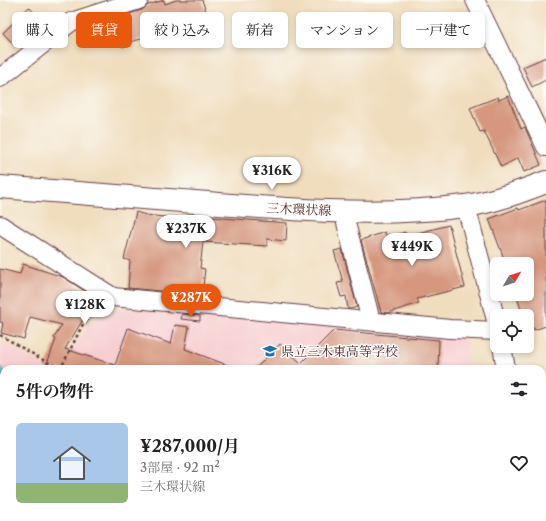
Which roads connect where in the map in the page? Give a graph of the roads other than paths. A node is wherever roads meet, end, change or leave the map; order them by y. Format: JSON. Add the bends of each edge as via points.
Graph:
{"nodes":[{"id":1,"x":138,"y":0,"type":"edge"},
{"id":2,"x":475,"y":0,"type":"edge"},
{"id":3,"x":0,"y":78,"type":"edge"},
{"id":4,"x":546,"y":147,"type":"edge"},
{"id":5,"x":546,"y":182,"type":"edge"},
{"id":6,"x":0,"y":187,"type":"edge"},
{"id":7,"x":466,"y":206,"type":"junction"},
{"id":8,"x":343,"y":211,"type":"junction"},
{"id":9,"x":0,"y":225,"type":"edge"},
{"id":10,"x":493,"y":309,"type":"edge"},
{"id":11,"x":371,"y":321,"type":"junction"},
{"id":12,"x":490,"y":330,"type":"edge"},
{"id":13,"x":503,"y":353,"type":"edge"},
{"id":14,"x":505,"y":365,"type":"edge"}],
"edges":[{"from":1,"to":3,"type":"street","via":[[71,22]]},
{"from":2,"to":4,"type":"street"},
{"from":5,"to":7,"type":"main road","name":"三木環状線","via":[[514,194]]},
{"from":6,"to":8,"type":"main road","name":"三木環状線","via":[[272,209]]},
{"from":7,"to":8,"type":"main road","name":"三木環状線"},
{"from":7,"to":10,"type":"street"},
{"from":8,"to":11,"type":"street"},
{"from":9,"to":11,"type":"street","via":[[113,297]]},
{"from":11,"to":12,"type":"street"},
{"from":13,"to":14,"type":"street"}]}
